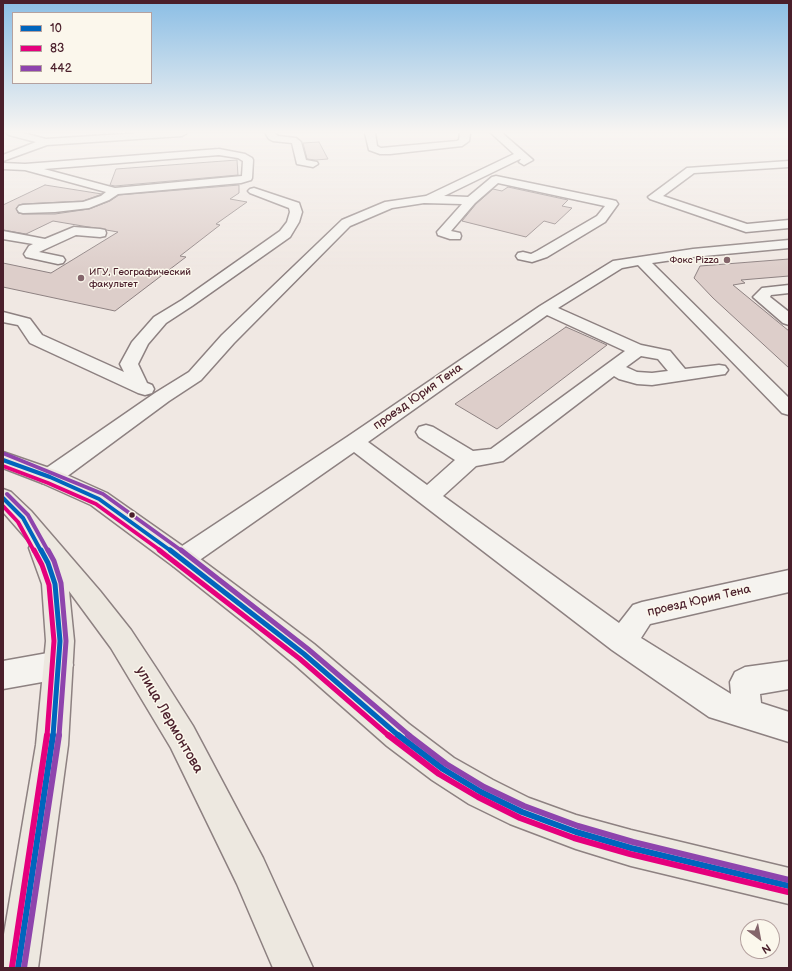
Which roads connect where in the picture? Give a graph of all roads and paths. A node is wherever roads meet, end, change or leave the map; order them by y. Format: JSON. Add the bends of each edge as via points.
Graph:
{"nodes":[{"id":1,"x":67,"y":178,"type":"edge"},
{"id":2,"x":247,"y":178,"type":"joint"},
{"id":3,"x":471,"y":178,"type":"edge"},
{"id":4,"x":680,"y":178,"type":"edge"},
{"id":5,"x":496,"y":179,"type":"joint"},
{"id":6,"x":560,"y":181,"type":"dead end"},
{"id":7,"x":219,"y":182,"type":"junction"},
{"id":8,"x":115,"y":191,"type":"junction"},
{"id":9,"x":225,"y":192,"type":"dead end"},
{"id":10,"x":618,"y":197,"type":"dead end"},
{"id":11,"x":424,"y":200,"type":"junction"},
{"id":12,"x":471,"y":201,"type":"junction"},
{"id":13,"x":23,"y":209,"type":"dead end"},
{"id":14,"x":789,"y":224,"type":"edge"},
{"id":15,"x":100,"y":233,"type":"dead end"},
{"id":16,"x":3,"y":235,"type":"edge"},
{"id":17,"x":455,"y":236,"type":"dead end"},
{"id":18,"x":46,"y":244,"type":"junction"},
{"id":19,"x":789,"y":244,"type":"edge"},
{"id":20,"x":523,"y":256,"type":"dead end"},
{"id":21,"x":58,"y":260,"type":"dead end"},
{"id":22,"x":640,"y":260,"type":"junction"},
{"id":23,"x":789,"y":289,"type":"edge"},
{"id":24,"x":546,"y":309,"type":"junction"},
{"id":25,"x":3,"y":317,"type":"edge"},
{"id":26,"x":789,"y":320,"type":"edge"},
{"id":27,"x":637,"y":350,"type":"junction"},
{"id":28,"x":614,"y":367,"type":"junction"},
{"id":29,"x":719,"y":370,"type":"dead end"},
{"id":30,"x":680,"y":375,"type":"junction"},
{"id":31,"x":139,"y":386,"type":"junction"},
{"id":32,"x":162,"y":397,"type":"junction"},
{"id":33,"x":789,"y":408,"type":"edge"},
{"id":34,"x":426,"y":432,"type":"dead end"},
{"id":35,"x":354,"y":442,"type":"junction"},
{"id":36,"x":470,"y":459,"type":"junction"},
{"id":37,"x":3,"y":460,"type":"edge"},
{"id":38,"x":50,"y":477,"type":"junction"},
{"id":39,"x":428,"y":497,"type":"junction"},
{"id":40,"x":13,"y":508,"type":"edge"},
{"id":41,"x":182,"y":559,"type":"junction"},
{"id":42,"x":789,"y":581,"type":"edge"},
{"id":43,"x":622,"y":641,"type":"junction"},
{"id":44,"x":59,"y":665,"type":"junction"},
{"id":45,"x":3,"y":675,"type":"edge"},
{"id":46,"x":789,"y":675,"type":"edge"},
{"id":47,"x":746,"y":714,"type":"junction"},
{"id":48,"x":789,"y":727,"type":"edge"},
{"id":49,"x":789,"y":886,"type":"edge"},
{"id":50,"x":18,"y":968,"type":"edge"},
{"id":51,"x":294,"y":968,"type":"edge"}],
"edges":[{"from":1,"to":8,"type":"street"},
{"from":2,"to":7,"type":"street"},
{"from":2,"to":31,"type":"street","via":[[255,181],[258,187],[247,193],[294,206],[296,212],[293,222],[285,234],[160,320],[140,342],[129,364]]},
{"from":3,"to":11,"type":"street"},
{"from":4,"to":14,"type":"street","via":[[654,197],[746,228]]},
{"from":5,"to":12,"type":"street"},
{"from":5,"to":20,"type":"street","via":[[526,180],[612,204],[601,219],[542,254],[532,258]]},
{"from":6,"to":10,"type":"street"},
{"from":7,"to":8,"type":"street"},
{"from":7,"to":9,"type":"street","via":[[219,190]]},
{"from":8,"to":13,"type":"street","via":[[105,198],[85,205]]},
{"from":11,"to":12,"type":"street"},
{"from":11,"to":32,"type":"street","via":[[389,205],[346,223],[228,339],[195,376]]},
{"from":12,"to":17,"type":"street","via":[[443,232]]},
{"from":15,"to":18,"type":"street","via":[[74,231]]},
{"from":16,"to":18,"type":"street"},
{"from":18,"to":21,"type":"street","via":[[34,249],[31,254]]},
{"from":19,"to":22,"type":"street","name":"проезд Юрия Тена"},
{"from":22,"to":24,"type":"street","name":"проезд Юрия Тена","via":[[618,264]]},
{"from":22,"to":33,"type":"street"},
{"from":23,"to":26,"type":"street","via":[[767,291],[761,297]]},
{"from":24,"to":27,"type":"street"},
{"from":24,"to":35,"type":"street","name":"проезд Юрия Тена"},
{"from":25,"to":31,"type":"street","via":[[24,322],[36,339]]},
{"from":27,"to":28,"type":"street"},
{"from":27,"to":30,"type":"street","via":[[664,355]]},
{"from":28,"to":30,"type":"street","via":[[626,375],[637,378],[652,379]]},
{"from":28,"to":36,"type":"street","via":[[496,456]]},
{"from":29,"to":30,"type":"street"},
{"from":31,"to":32,"type":"street"},
{"from":32,"to":38,"type":"street"},
{"from":34,"to":36,"type":"street"},
{"from":35,"to":39,"type":"street"},
{"from":35,"to":41,"type":"street","name":"проезд Юрия Тена"},
{"from":36,"to":39,"type":"street"},
{"from":37,"to":38,"type":"main road"},
{"from":38,"to":41,"type":"main road","via":[[98,499]]},
{"from":39,"to":43,"type":"street"},
{"from":40,"to":44,"type":"main road","via":[[37,541],[55,584],[60,641]]},
{"from":40,"to":51,"type":"main road","name":"улица Лермонтова","via":[[91,599],[154,690],[182,737],[250,871]]},
{"from":41,"to":49,"type":"main road","via":[[304,654],[398,735],[443,769],[481,792],[522,812],[576,832]]},
{"from":42,"to":43,"type":"street","name":"проезд Юрия Тена","via":[[642,614]]},
{"from":43,"to":47,"type":"street","via":[[720,706]]},
{"from":44,"to":45,"type":"street"},
{"from":44,"to":50,"type":"main road","via":[[52,746]]},
{"from":46,"to":47,"type":"street","via":[[745,682]]},
{"from":47,"to":48,"type":"street"}]}
